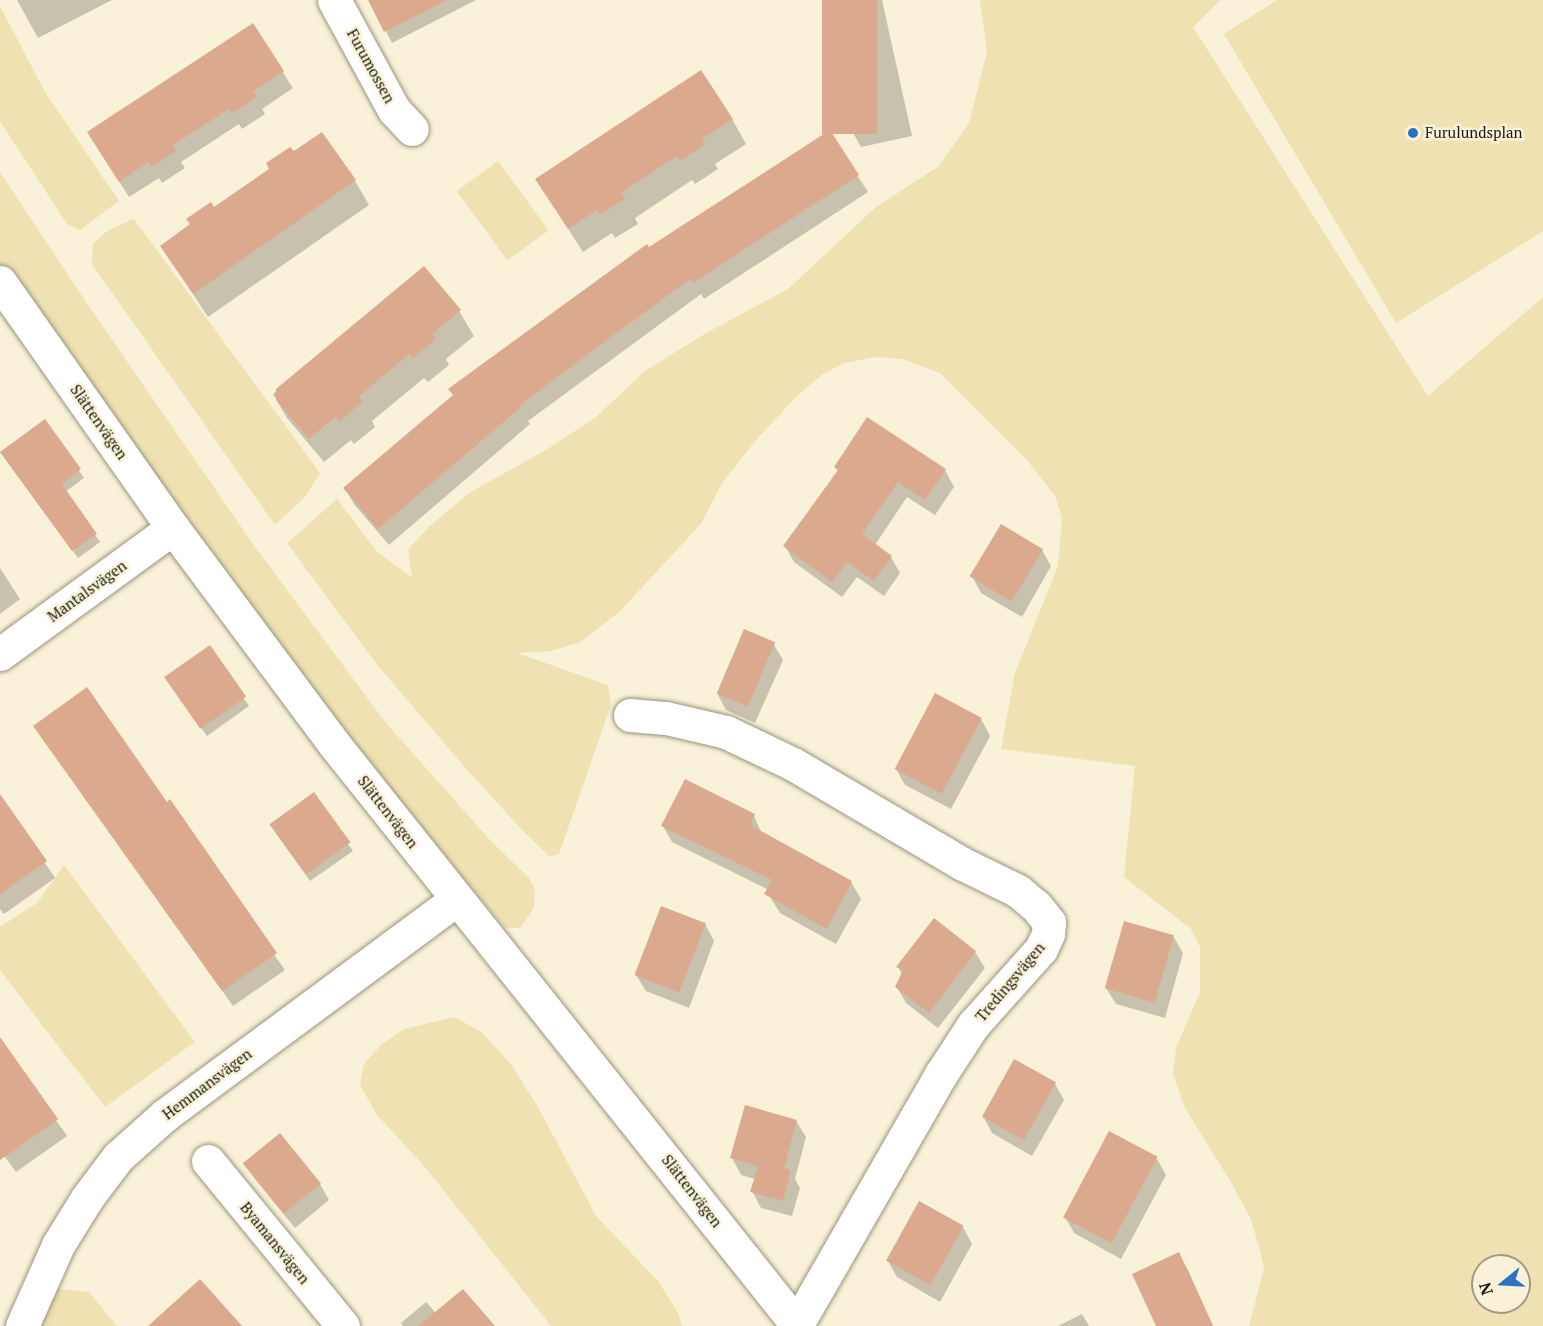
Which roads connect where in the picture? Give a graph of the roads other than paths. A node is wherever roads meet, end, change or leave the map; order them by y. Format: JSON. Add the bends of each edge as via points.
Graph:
{"nodes":[{"id":1,"x":334,"y":0,"type":"edge"},
{"id":2,"x":412,"y":129,"type":"dead end"},
{"id":3,"x":0,"y":282,"type":"edge"},
{"id":4,"x":173,"y":528,"type":"junction"},
{"id":5,"x":0,"y":654,"type":"edge"},
{"id":6,"x":630,"y":715,"type":"dead end"},
{"id":7,"x":457,"y":899,"type":"junction"},
{"id":8,"x":208,"y":1161,"type":"dead end"},
{"id":9,"x":22,"y":1326,"type":"edge"},
{"id":10,"x":343,"y":1326,"type":"edge"},
{"id":11,"x":797,"y":1326,"type":"edge"}],
"edges":[{"from":1,"to":2,"type":"street","name":"Furumossen","via":[[394,110]]},
{"from":3,"to":4,"type":"street","name":"Slättenvägen"},
{"from":4,"to":5,"type":"street","name":"Mantalsvägen"},
{"from":4,"to":7,"type":"street","name":"Slättenvägen","via":[[334,744]]},
{"from":6,"to":11,"type":"street","name":"Tredingsvägen","via":[[666,718],[726,732],[793,764],[963,864],[1018,891],[1049,922],[1041,949],[973,1025],[941,1074]]},
{"from":7,"to":9,"type":"street","name":"Hemmansvägen","via":[[165,1115],[118,1157],[58,1245]]},
{"from":7,"to":11,"type":"street","name":"Slättenvägen"},
{"from":8,"to":10,"type":"street","name":"Byamansvägen"}]}
